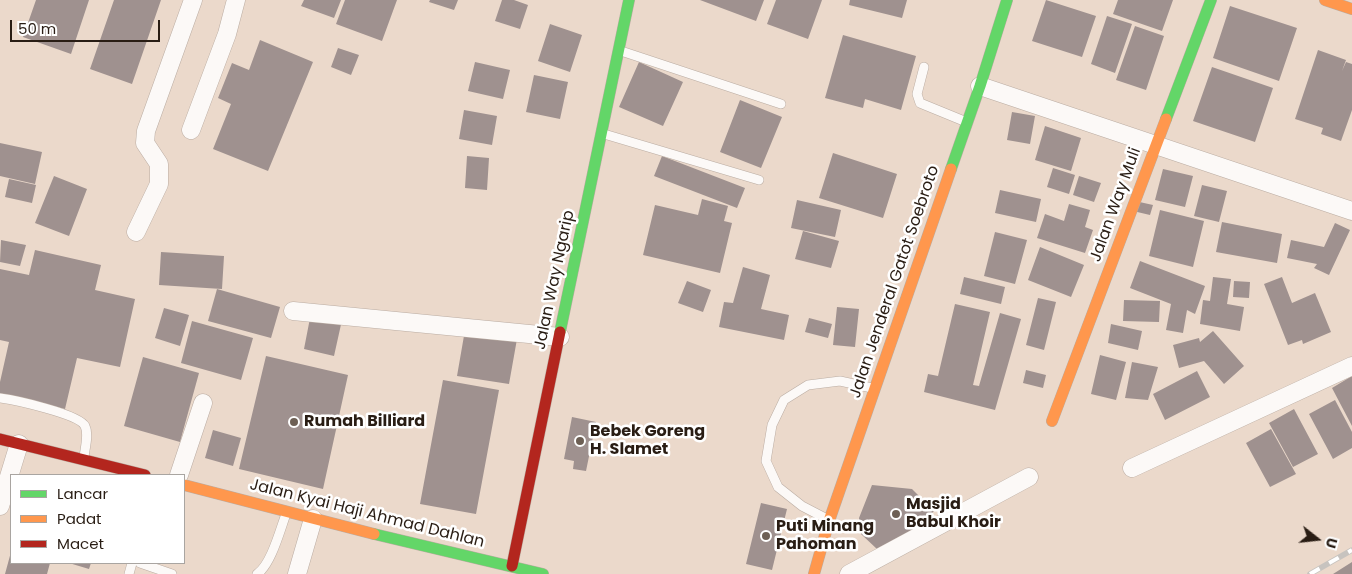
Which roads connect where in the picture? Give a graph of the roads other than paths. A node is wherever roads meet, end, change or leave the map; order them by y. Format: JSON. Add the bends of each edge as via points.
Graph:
{"nodes":[{"id":1,"x":193,"y":0,"type":"edge"},
{"id":2,"x":236,"y":0,"type":"edge"},
{"id":3,"x":628,"y":0,"type":"edge"},
{"id":4,"x":1007,"y":0,"type":"edge"},
{"id":5,"x":1211,"y":0,"type":"edge"},
{"id":6,"x":1325,"y":0,"type":"edge"},
{"id":7,"x":1352,"y":9,"type":"edge"},
{"id":8,"x":618,"y":51,"type":"junction"},
{"id":9,"x":924,"y":67,"type":"dead end"},
{"id":10,"x":980,"y":86,"type":"junction"},
{"id":11,"x":781,"y":104,"type":"dead end"},
{"id":12,"x":967,"y":122,"type":"junction"},
{"id":13,"x":191,"y":130,"type":"dead end"},
{"id":14,"x":602,"y":133,"type":"junction"},
{"id":15,"x":1156,"y":144,"type":"junction"},
{"id":16,"x":759,"y":180,"type":"dead end"},
{"id":17,"x":1352,"y":211,"type":"edge"},
{"id":18,"x":136,"y":232,"type":"dead end"},
{"id":19,"x":293,"y":311,"type":"dead end"},
{"id":20,"x":560,"y":337,"type":"junction"},
{"id":21,"x":1352,"y":366,"type":"edge"},
{"id":22,"x":876,"y":388,"type":"junction"},
{"id":23,"x":0,"y":398,"type":"edge"},
{"id":24,"x":203,"y":403,"type":"dead end"},
{"id":25,"x":1052,"y":421,"type":"dead end"},
{"id":26,"x":0,"y":439,"type":"edge"},
{"id":27,"x":18,"y":444,"type":"junction"},
{"id":28,"x":83,"y":460,"type":"junction"},
{"id":29,"x":1132,"y":468,"type":"dead end"},
{"id":30,"x":141,"y":474,"type":"edge"},
{"id":31,"x":179,"y":474,"type":"edge"},
{"id":32,"x":1029,"y":477,"type":"dead end"},
{"id":33,"x":185,"y":485,"type":"edge"},
{"id":34,"x":0,"y":506,"type":"edge"},
{"id":35,"x":287,"y":512,"type":"junction"},
{"id":36,"x":313,"y":519,"type":"junction"},
{"id":37,"x":829,"y":521,"type":"junction"},
{"id":38,"x":492,"y":561,"type":"junction"},
{"id":39,"x":143,"y":564,"type":"edge"},
{"id":40,"x":512,"y":566,"type":"junction"},
{"id":41,"x":172,"y":574,"type":"edge"},
{"id":42,"x":256,"y":574,"type":"edge"},
{"id":43,"x":297,"y":574,"type":"edge"},
{"id":44,"x":488,"y":574,"type":"edge"},
{"id":45,"x":543,"y":574,"type":"edge"},
{"id":46,"x":814,"y":574,"type":"edge"},
{"id":47,"x":849,"y":574,"type":"edge"}],
"edges":[{"from":1,"to":18,"type":"street","via":[[146,131],[144,143],[159,164],[159,184]]},
{"from":2,"to":13,"type":"street","via":[[227,34]]},
{"from":3,"to":8,"type":"main road","name":"Jalan Way Ngarip"},
{"from":4,"to":10,"type":"main road","name":"Jalan Jenderal Gatot Soebroto"},
{"from":5,"to":15,"type":"main road","name":"Jalan Way Muli"},
{"from":6,"to":7,"type":"main road"},
{"from":8,"to":11,"type":"lane"},
{"from":8,"to":14,"type":"main road","name":"Jalan Way Ngarip"},
{"from":9,"to":12,"type":"lane","via":[[917,94],[920,103]]},
{"from":10,"to":12,"type":"main road","name":"Jalan Jenderal Gatot Soebroto"},
{"from":10,"to":15,"type":"street"},
{"from":12,"to":22,"type":"main road","name":"Jalan Jenderal Gatot Soebroto"},
{"from":14,"to":16,"type":"lane"},
{"from":14,"to":20,"type":"main road","name":"Jalan Way Ngarip"},
{"from":15,"to":17,"type":"street"},
{"from":15,"to":25,"type":"main road","name":"Jalan Way Muli"},
{"from":19,"to":20,"type":"street"},
{"from":20,"to":40,"type":"main road","name":"Jalan Way Ngarip"},
{"from":21,"to":29,"type":"street"},
{"from":22,"to":37,"type":"main road","name":"Jalan Jenderal Gatot Soebroto"},
{"from":22,"to":37,"type":"lane","via":[[840,381],[808,385],[784,400],[772,425],[766,460],[778,487]]},
{"from":23,"to":28,"type":"lane","via":[[69,415],[84,423]]},
{"from":24,"to":31,"type":"street"},
{"from":26,"to":27,"type":"main road"},
{"from":27,"to":28,"type":"main road"},
{"from":27,"to":34,"type":"street"},
{"from":28,"to":30,"type":"main road"},
{"from":32,"to":47,"type":"street"},
{"from":33,"to":35,"type":"main road","name":"Jalan Kyai Haji Ahmad Dahlan"},
{"from":35,"to":36,"type":"main road","name":"Jalan Kyai Haji Ahmad Dahlan"},
{"from":35,"to":42,"type":"lane","via":[[271,553]]},
{"from":36,"to":38,"type":"main road","name":"Jalan Kyai Haji Ahmad Dahlan"},
{"from":36,"to":43,"type":"street"},
{"from":37,"to":46,"type":"main road","name":"Jalan Jenderal Gatot Soebroto"},
{"from":38,"to":40,"type":"main road","name":"Jalan Kyai Haji Ahmad Dahlan"},
{"from":38,"to":44,"type":"lane"},
{"from":39,"to":41,"type":"lane"},
{"from":40,"to":45,"type":"main road","name":"Jalan Kyai Haji Ahmad Dahlan"}]}
